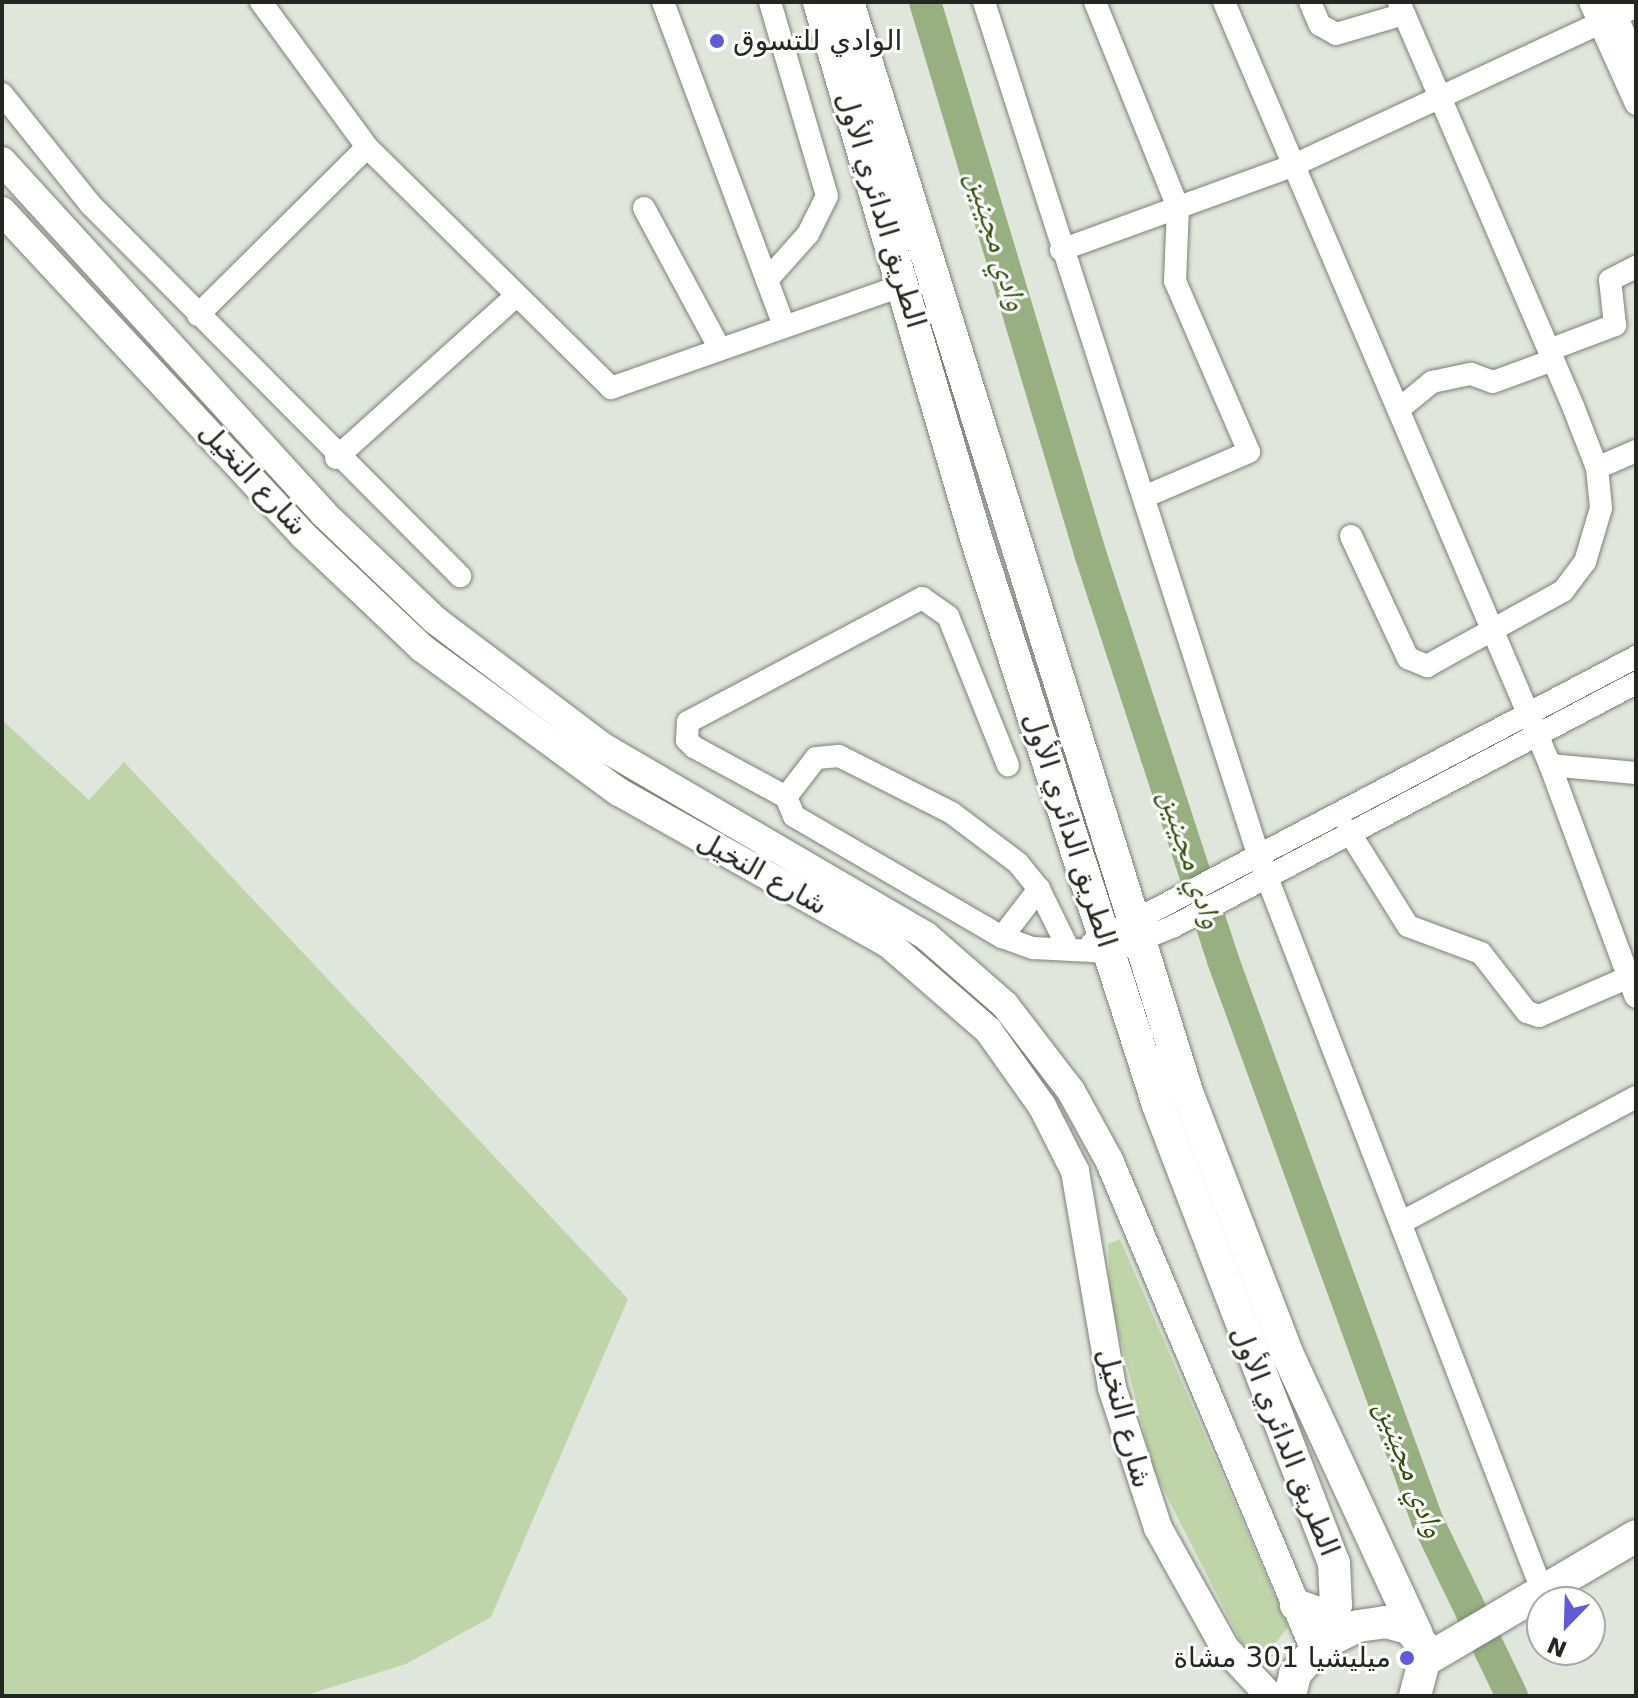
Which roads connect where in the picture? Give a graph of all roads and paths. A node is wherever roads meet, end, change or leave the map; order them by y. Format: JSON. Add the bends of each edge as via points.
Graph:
{"nodes":[{"id":1,"x":261,"y":2,"type":"edge"},
{"id":2,"x":663,"y":2,"type":"edge"},
{"id":3,"x":770,"y":2,"type":"edge"},
{"id":4,"x":819,"y":2,"type":"edge"},
{"id":5,"x":848,"y":2,"type":"edge"},
{"id":6,"x":984,"y":2,"type":"edge"},
{"id":7,"x":1095,"y":2,"type":"edge"},
{"id":8,"x":1224,"y":2,"type":"edge"},
{"id":9,"x":1310,"y":2,"type":"edge"},
{"id":10,"x":1590,"y":2,"type":"edge"},
{"id":11,"x":1402,"y":8,"type":"edge"},
{"id":12,"x":1616,"y":12,"type":"edge"},
{"id":13,"x":1636,"y":65,"type":"edge"},
{"id":14,"x":2,"y":94,"type":"edge"},
{"id":15,"x":1436,"y":95,"type":"junction"},
{"id":16,"x":1636,"y":104,"type":"edge"},
{"id":17,"x":367,"y":147,"type":"junction"},
{"id":18,"x":2,"y":161,"type":"edge"},
{"id":19,"x":1292,"y":166,"type":"junction"},
{"id":20,"x":1178,"y":207,"type":"junction"},
{"id":21,"x":644,"y":208,"type":"dead end"},
{"id":22,"x":2,"y":211,"type":"edge"},
{"id":23,"x":1061,"y":250,"type":"junction"},
{"id":24,"x":1636,"y":267,"type":"edge"},
{"id":25,"x":767,"y":280,"type":"junction"},
{"id":26,"x":904,"y":285,"type":"junction"},
{"id":27,"x":516,"y":296,"type":"junction"},
{"id":28,"x":198,"y":315,"type":"junction"},
{"id":29,"x":783,"y":323,"type":"junction"},
{"id":30,"x":719,"y":347,"type":"junction"},
{"id":31,"x":1551,"y":355,"type":"junction"},
{"id":32,"x":1399,"y":409,"type":"junction"},
{"id":33,"x":1636,"y":451,"type":"edge"},
{"id":34,"x":336,"y":458,"type":"junction"},
{"id":35,"x":1597,"y":468,"type":"junction"},
{"id":36,"x":1144,"y":497,"type":"junction"},
{"id":37,"x":1351,"y":536,"type":"dead end"},
{"id":38,"x":460,"y":576,"type":"dead end"},
{"id":39,"x":1493,"y":633,"type":"junction"},
{"id":40,"x":1636,"y":657,"type":"edge"},
{"id":41,"x":1636,"y":683,"type":"edge"},
{"id":42,"x":1532,"y":724,"type":"junction"},
{"id":43,"x":1008,"y":765,"type":"dead end"},
{"id":44,"x":1550,"y":765,"type":"junction"},
{"id":45,"x":1636,"y":773,"type":"edge"},
{"id":46,"x":786,"y":797,"type":"junction"},
{"id":47,"x":1348,"y":830,"type":"junction"},
{"id":48,"x":1250,"y":858,"type":"junction"},
{"id":49,"x":1259,"y":879,"type":"junction"},
{"id":50,"x":1039,"y":889,"type":"junction"},
{"id":51,"x":1002,"y":937,"type":"junction"},
{"id":52,"x":1107,"y":941,"type":"junction"},
{"id":53,"x":1633,"y":983,"type":"edge"},
{"id":54,"x":1636,"y":1097,"type":"edge"},
{"id":55,"x":1402,"y":1222,"type":"junction"},
{"id":56,"x":1636,"y":1536,"type":"edge"},
{"id":57,"x":1585,"y":1562,"type":"junction"},
{"id":58,"x":1536,"y":1575,"type":"junction"},
{"id":59,"x":1502,"y":1603,"type":"junction"},
{"id":60,"x":1296,"y":1605,"type":"junction"},
{"id":61,"x":1336,"y":1605,"type":"junction"},
{"id":62,"x":1432,"y":1642,"type":"junction"},
{"id":63,"x":1317,"y":1648,"type":"junction"},
{"id":64,"x":1270,"y":1696,"type":"edge"},
{"id":65,"x":1290,"y":1696,"type":"edge"},
{"id":66,"x":1415,"y":1696,"type":"edge"},
{"id":67,"x":1446,"y":1696,"type":"edge"}],
"edges":[{"from":1,"to":17,"type":"street"},
{"from":2,"to":25,"type":"street"},
{"from":3,"to":25,"type":"street","via":[[827,196],[808,234]]},
{"from":4,"to":26,"type":"highway","name":"الطريق الدائري الأول"},
{"from":5,"to":52,"type":"highway","name":"الطريق الدائري الأول"},
{"from":6,"to":23,"type":"street"},
{"from":7,"to":20,"type":"street"},
{"from":8,"to":19,"type":"street"},
{"from":9,"to":11,"type":"street","via":[[1320,25],[1336,34]]},
{"from":10,"to":12,"type":"street"},
{"from":11,"to":15,"type":"street"},
{"from":12,"to":13,"type":"street"},
{"from":12,"to":15,"type":"street"},
{"from":12,"to":16,"type":"street"},
{"from":14,"to":28,"type":"street","via":[[90,204]]},
{"from":15,"to":19,"type":"street"},
{"from":15,"to":31,"type":"street"},
{"from":17,"to":27,"type":"street"},
{"from":17,"to":28,"type":"street"},
{"from":18,"to":60,"type":"main road","via":[[323,513],[447,630],[603,747],[925,935],[1005,1005],[1058,1071],[1109,1160]]},
{"from":19,"to":20,"type":"street"},
{"from":19,"to":32,"type":"street"},
{"from":20,"to":23,"type":"street"},
{"from":20,"to":36,"type":"street","via":[[1175,281],[1249,452]]},
{"from":21,"to":30,"type":"street"},
{"from":22,"to":64,"type":"main road","name":"شارع النخيل","via":[[304,536],[422,648],[619,792],[889,944],[988,1030],[1042,1106],[1075,1171],[1112,1388],[1153,1516],[1225,1648]]},
{"from":23,"to":36,"type":"street"},
{"from":24,"to":31,"type":"street","via":[[1610,280],[1615,325]]},
{"from":25,"to":29,"type":"street"},
{"from":26,"to":29,"type":"street"},
{"from":26,"to":52,"type":"highway","name":"الطريق الدائري الأول","via":[[976,538]]},
{"from":27,"to":30,"type":"street","via":[[611,388]]},
{"from":27,"to":34,"type":"street"},
{"from":28,"to":34,"type":"street"},
{"from":29,"to":30,"type":"street"},
{"from":31,"to":32,"type":"street","via":[[1493,382],[1471,374],[1432,382]]},
{"from":31,"to":35,"type":"street"},
{"from":32,"to":39,"type":"street"},
{"from":33,"to":35,"type":"street"},
{"from":34,"to":38,"type":"street"},
{"from":35,"to":39,"type":"street","via":[[1601,508],[1575,580]]},
{"from":36,"to":48,"type":"street"},
{"from":37,"to":39,"type":"street","via":[[1414,665],[1427,666]]},
{"from":39,"to":42,"type":"street"},
{"from":40,"to":42,"type":"street"},
{"from":41,"to":42,"type":"street"},
{"from":42,"to":44,"type":"street"},
{"from":42,"to":47,"type":"street"},
{"from":42,"to":48,"type":"street"},
{"from":43,"to":46,"type":"street","via":[[948,616],[922,598],[688,722],[687,740],[694,747]]},
{"from":44,"to":45,"type":"street"},
{"from":44,"to":53,"type":"street"},
{"from":46,"to":50,"type":"street","via":[[816,758],[839,756],[976,829]]},
{"from":46,"to":51,"type":"street","via":[[794,816]]},
{"from":47,"to":49,"type":"street"},
{"from":47,"to":53,"type":"street","via":[[1408,926],[1481,953],[1527,1012],[1539,1016]]},
{"from":48,"to":49,"type":"street"},
{"from":48,"to":52,"type":"street"},
{"from":49,"to":52,"type":"street","via":[[1174,926]]},
{"from":49,"to":55,"type":"street"},
{"from":50,"to":51,"type":"street"},
{"from":50,"to":52,"type":"street"},
{"from":51,"to":52,"type":"street"},
{"from":52,"to":61,"type":"highway","name":"الطريق الدائري الأول","via":[[1163,1120],[1281,1439],[1330,1549]]},
{"from":52,"to":62,"type":"highway","name":"الطريق الدائري الأول","via":[[1187,1092],[1288,1355]]},
{"from":54,"to":55,"type":"street"},
{"from":55,"to":58,"type":"street"},
{"from":56,"to":57,"type":"highway"},
{"from":57,"to":58,"type":"highway"},
{"from":57,"to":59,"type":"highway","via":[[1557,1588]]},
{"from":58,"to":59,"type":"highway"},
{"from":59,"to":62,"type":"highway"},
{"from":60,"to":61,"type":"highway","via":[[1312,1614]]},
{"from":60,"to":63,"type":"main road"},
{"from":61,"to":63,"type":"highway","name":"الطريق الدائري الأول"},
{"from":62,"to":63,"type":"highway","via":[[1400,1624],[1372,1623]]},
{"from":62,"to":66,"type":"highway"},
{"from":62,"to":67,"type":"highway","name":"الطريق الدائري الأول"},
{"from":63,"to":65,"type":"highway","name":"الطريق الدائري الأول","via":[[1295,1674]]}]}
